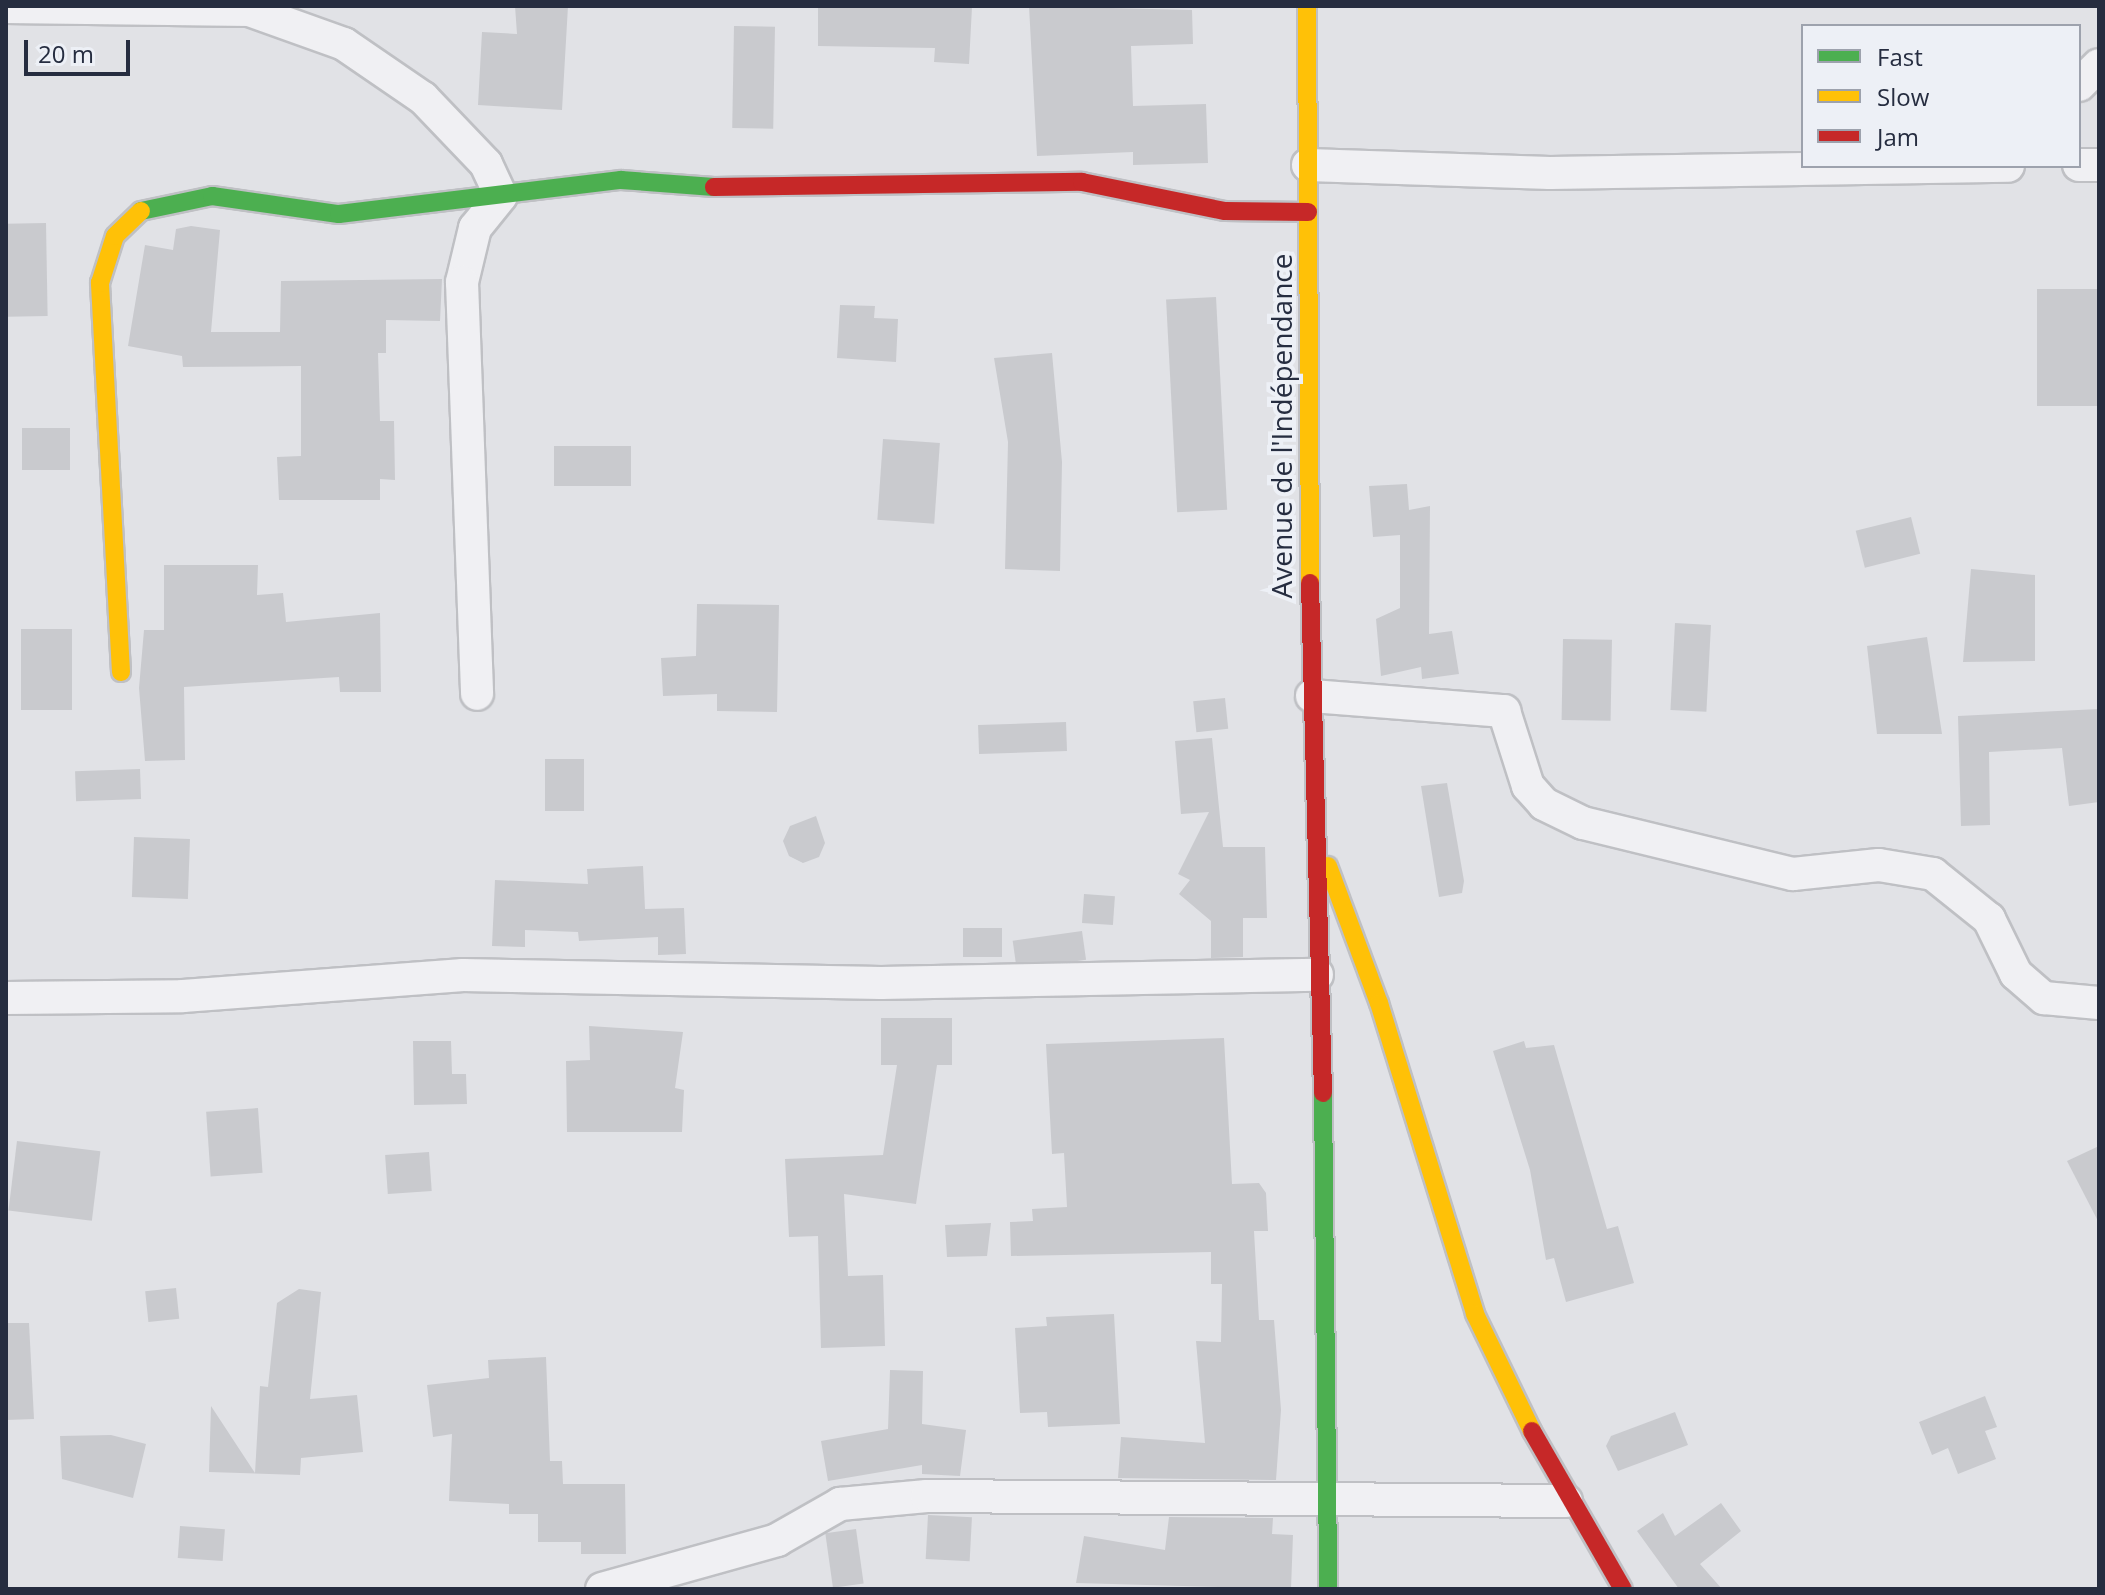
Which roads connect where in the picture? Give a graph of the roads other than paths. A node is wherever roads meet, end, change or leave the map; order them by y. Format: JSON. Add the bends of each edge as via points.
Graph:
{"nodes":[{"id":1,"x":1307,"y":6,"type":"edge"},
{"id":2,"x":6,"y":7,"type":"edge"},
{"id":3,"x":2099,"y":65,"type":"edge"},
{"id":4,"x":2081,"y":83,"type":"edge"},
{"id":5,"x":1308,"y":165,"type":"junction"},
{"id":6,"x":1834,"y":168,"type":"edge"},
{"id":7,"x":501,"y":196,"type":"junction"},
{"id":8,"x":1308,"y":212,"type":"junction"},
{"id":9,"x":121,"y":672,"type":"dead end"},
{"id":10,"x":477,"y":694,"type":"dead end"},
{"id":11,"x":1312,"y":696,"type":"junction"},
{"id":12,"x":1320,"y":845,"type":"junction"},
{"id":13,"x":1317,"y":975,"type":"junction"},
{"id":14,"x":6,"y":998,"type":"edge"},
{"id":15,"x":2099,"y":1003,"type":"edge"},
{"id":16,"x":1566,"y":1501,"type":"junction"},
{"id":17,"x":1326,"y":1502,"type":"junction"},
{"id":18,"x":602,"y":1589,"type":"edge"},
{"id":19,"x":1328,"y":1589,"type":"edge"},
{"id":20,"x":1623,"y":1589,"type":"edge"}],
"edges":[{"from":1,"to":5,"type":"main road","name":"Avenue de l'Indépendance"},
{"from":2,"to":7,"type":"street","via":[[249,10],[344,44],[423,98],[486,164]]},
{"from":3,"to":4,"type":"street"},
{"from":5,"to":6,"type":"street","via":[[1550,173]]},
{"from":5,"to":8,"type":"main road","name":"Avenue de l'Indépendance"},
{"from":7,"to":8,"type":"main road","via":[[621,180],[745,189],[989,180],[1082,182],[1225,211]]},
{"from":7,"to":9,"type":"main road","via":[[339,214],[212,196],[134,212],[115,236],[100,283]]},
{"from":7,"to":10,"type":"street","via":[[475,228],[462,282]]},
{"from":8,"to":11,"type":"main road","name":"Avenue de l'Indépendance"},
{"from":11,"to":12,"type":"main road","name":"Avenue de l'Indépendance"},
{"from":11,"to":15,"type":"street","via":[[1504,711],[1514,727],[1515,760],[1544,804],[1625,836],[1793,874],[1879,865],[1933,874],[1989,919],[2016,974],[2044,998]]},
{"from":12,"to":13,"type":"main road"},
{"from":12,"to":16,"type":"main road","via":[[1379,1003],[1475,1314]]},
{"from":13,"to":14,"type":"street","via":[[881,983],[463,975],[183,996]]},
{"from":13,"to":17,"type":"main road"},
{"from":16,"to":17,"type":"street"},
{"from":16,"to":20,"type":"main road"},
{"from":17,"to":18,"type":"street","via":[[927,1496],[840,1504],[777,1540]]},
{"from":17,"to":19,"type":"main road"}]}
